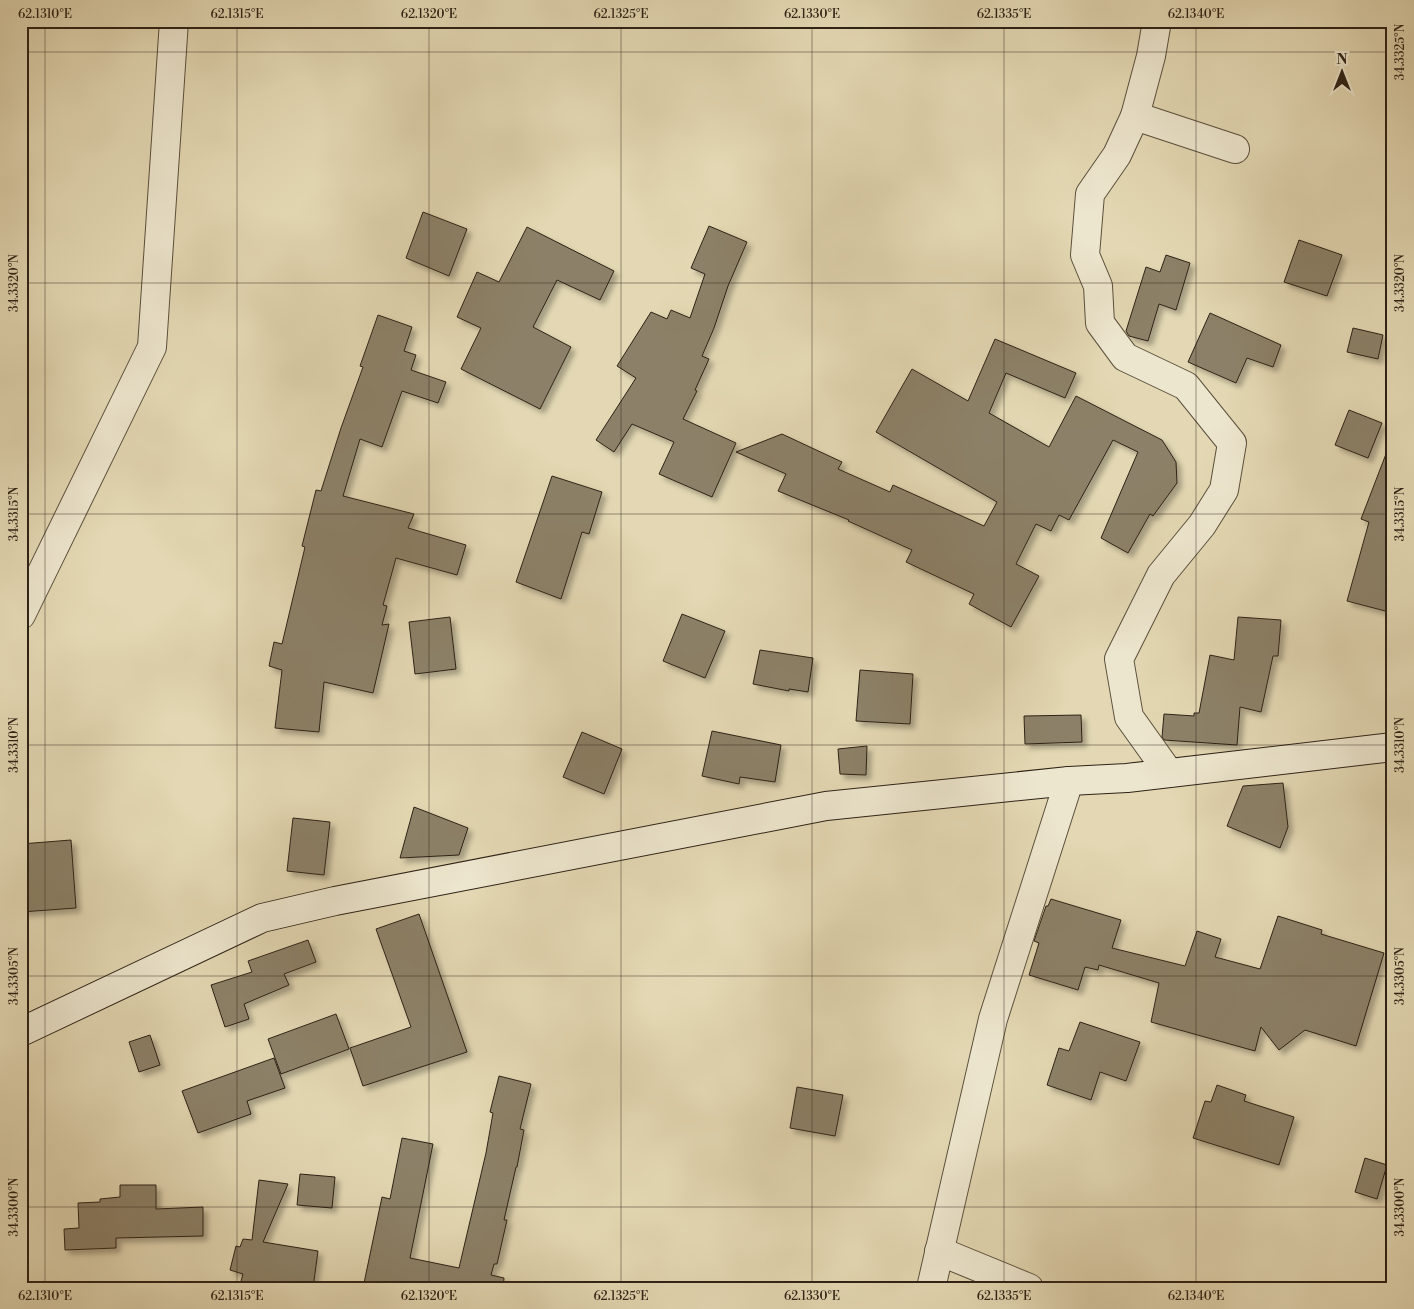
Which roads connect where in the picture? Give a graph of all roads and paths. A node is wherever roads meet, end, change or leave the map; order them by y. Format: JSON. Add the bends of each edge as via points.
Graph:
{"nodes":[{"id":1,"x":174,"y":21,"type":"edge"},
{"id":2,"x":1156,"y":21,"type":"edge"},
{"id":3,"x":1134,"y":116,"type":"junction"},
{"id":4,"x":1235,"y":149,"type":"dead end"},
{"id":5,"x":21,"y":615,"type":"edge"},
{"id":6,"x":1393,"y":747,"type":"edge"},
{"id":7,"x":1169,"y":773,"type":"junction"},
{"id":8,"x":1069,"y":781,"type":"junction"},
{"id":9,"x":21,"y":1032,"type":"edge"},
{"id":10,"x":939,"y":1251,"type":"junction"},
{"id":11,"x":931,"y":1288,"type":"edge"},
{"id":12,"x":1029,"y":1288,"type":"edge"}],
"edges":[{"from":1,"to":5,"type":"street","via":[[152,348]]},
{"from":2,"to":3,"type":"street","via":[[1151,56]]},
{"from":3,"to":4,"type":"street"},
{"from":3,"to":7,"type":"street","via":[[1117,155],[1090,194],[1085,255],[1098,286],[1100,324],[1124,357],[1186,386],[1232,443],[1224,490],[1202,526],[1161,575],[1119,659],[1129,717]]},
{"from":6,"to":7,"type":"street"},
{"from":7,"to":8,"type":"street"},
{"from":8,"to":9,"type":"street","via":[[826,806],[262,918]]},
{"from":8,"to":10,"type":"street","via":[[993,1019]]},
{"from":10,"to":11,"type":"street"},
{"from":10,"to":12,"type":"street"}]}
